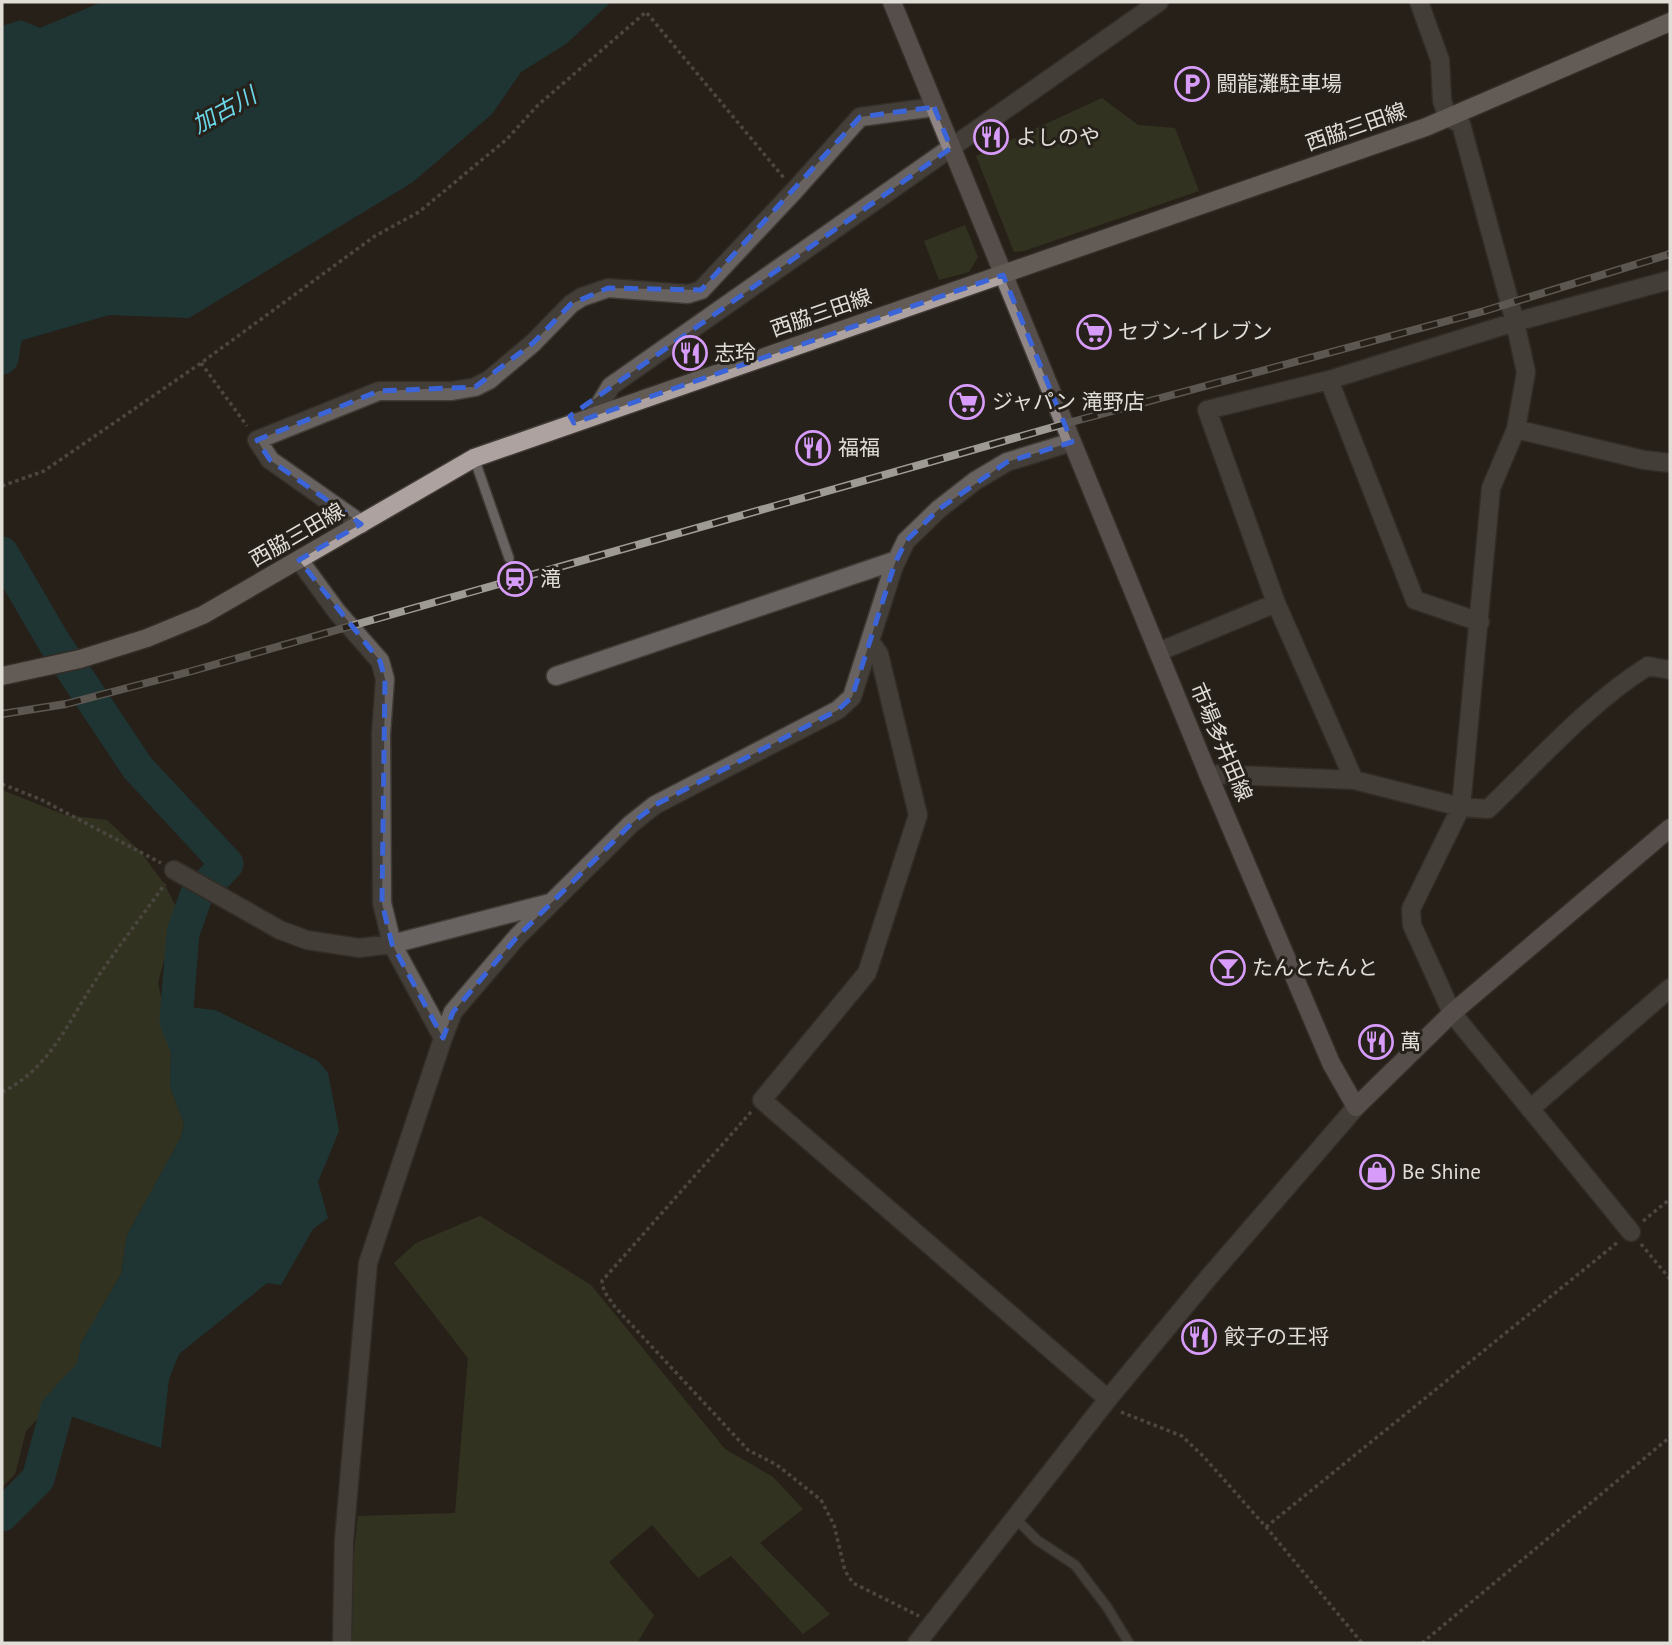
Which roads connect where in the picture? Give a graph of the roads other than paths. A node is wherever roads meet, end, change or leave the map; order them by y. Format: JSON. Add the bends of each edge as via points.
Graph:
{"nodes":[{"id":1,"x":892,"y":2,"type":"edge"},
{"id":2,"x":1159,"y":2,"type":"edge"},
{"id":3,"x":1419,"y":2,"type":"edge"},
{"id":4,"x":1670,"y":22,"type":"edge"},
{"id":5,"x":934,"y":107,"type":"junction"},
{"id":6,"x":1447,"y":117,"type":"junction"},
{"id":7,"x":951,"y":148,"type":"junction"},
{"id":8,"x":1003,"y":275,"type":"junction"},
{"id":9,"x":1670,"y":280,"type":"edge"},
{"id":10,"x":1515,"y":322,"type":"junction"},
{"id":11,"x":1329,"y":380,"type":"junction"},
{"id":12,"x":593,"y":416,"type":"junction"},
{"id":13,"x":1516,"y":429,"type":"junction"},
{"id":14,"x":1072,"y":442,"type":"junction"},
{"id":15,"x":474,"y":458,"type":"junction"},
{"id":16,"x":1670,"y":463,"type":"edge"},
{"id":17,"x":360,"y":524,"type":"junction"},
{"id":18,"x":509,"y":558,"type":"dead end"},
{"id":19,"x":299,"y":560,"type":"junction"},
{"id":20,"x":897,"y":560,"type":"junction"},
{"id":21,"x":1276,"y":603,"type":"junction"},
{"id":22,"x":1479,"y":622,"type":"junction"},
{"id":23,"x":870,"y":641,"type":"junction"},
{"id":24,"x":1158,"y":652,"type":"junction"},
{"id":25,"x":1670,"y":670,"type":"edge"},
{"id":26,"x":2,"y":676,"type":"edge"},
{"id":27,"x":556,"y":676,"type":"dead end"},
{"id":28,"x":1208,"y":774,"type":"junction"},
{"id":29,"x":1354,"y":780,"type":"junction"},
{"id":30,"x":1461,"y":807,"type":"junction"},
{"id":31,"x":1670,"y":828,"type":"edge"},
{"id":32,"x":174,"y":870,"type":"road end"},
{"id":33,"x":550,"y":903,"type":"junction"},
{"id":34,"x":392,"y":944,"type":"junction"},
{"id":35,"x":1670,"y":988,"type":"edge"},
{"id":36,"x":1452,"y":1013,"type":"junction"},
{"id":37,"x":443,"y":1038,"type":"junction"},
{"id":38,"x":1356,"y":1107,"type":"junction"},
{"id":39,"x":1530,"y":1109,"type":"junction"},
{"id":40,"x":1631,"y":1232,"type":"road end"},
{"id":41,"x":1106,"y":1402,"type":"junction"},
{"id":42,"x":1015,"y":1518,"type":"junction"},
{"id":43,"x":342,"y":1643,"type":"edge"},
{"id":44,"x":917,"y":1643,"type":"edge"},
{"id":45,"x":1129,"y":1643,"type":"edge"}],
"edges":[{"from":1,"to":5,"type":"main road","name":"市場多井田線"},
{"from":2,"to":7,"type":"street"},
{"from":3,"to":6,"type":"street","via":[[1440,60]]},
{"from":4,"to":6,"type":"main road","name":"西脇三田線"},
{"from":5,"to":7,"type":"main road","name":"市場多井田線"},
{"from":5,"to":17,"type":"street","via":[[860,117],[701,290],[688,294],[608,288],[570,304],[533,343],[475,387],[379,391],[257,440],[270,460]]},
{"from":6,"to":8,"type":"main road","name":"西脇三田線"},
{"from":6,"to":10,"type":"street","via":[[1461,124]]},
{"from":7,"to":8,"type":"main road","name":"市場多井田線"},
{"from":7,"to":12,"type":"street","via":[[611,386]]},
{"from":8,"to":12,"type":"main road","name":"西脇三田線"},
{"from":8,"to":14,"type":"main road","name":"市場多井田線"},
{"from":9,"to":10,"type":"street"},
{"from":10,"to":11,"type":"street"},
{"from":10,"to":13,"type":"street","via":[[1526,372]]},
{"from":11,"to":21,"type":"street","via":[[1207,410]]},
{"from":11,"to":22,"type":"street","via":[[1415,600]]},
{"from":12,"to":15,"type":"main road","name":"西脇三田線"},
{"from":13,"to":16,"type":"street"},
{"from":13,"to":22,"type":"street","via":[[1491,488]]},
{"from":14,"to":20,"type":"street","via":[[1007,462],[975,481],[906,541]]},
{"from":14,"to":24,"type":"main road","name":"市場多井田線"},
{"from":15,"to":17,"type":"main road","name":"西脇三田線"},
{"from":15,"to":18,"type":"lane"},
{"from":17,"to":19,"type":"main road","name":"西脇三田線"},
{"from":19,"to":26,"type":"main road","name":"西脇三田線","via":[[203,615],[147,638]]},
{"from":19,"to":34,"type":"street","via":[[380,662],[385,679],[382,903]]},
{"from":20,"to":23,"type":"street"},
{"from":20,"to":27,"type":"street"},
{"from":21,"to":24,"type":"street"},
{"from":21,"to":29,"type":"street"},
{"from":22,"to":30,"type":"street"},
{"from":23,"to":33,"type":"street","via":[[852,697],[838,710],[655,805]]},
{"from":23,"to":41,"type":"street","via":[[879,654],[918,815],[867,973],[762,1100]]},
{"from":24,"to":28,"type":"main road","name":"市場多井田線"},
{"from":25,"to":30,"type":"street","via":[[1648,666],[1626,680],[1488,809]]},
{"from":28,"to":29,"type":"street"},
{"from":28,"to":38,"type":"main road","name":"市場多井田線","via":[[1331,1063]]},
{"from":29,"to":30,"type":"street"},
{"from":30,"to":36,"type":"street","via":[[1411,909],[1412,925]]},
{"from":31,"to":36,"type":"main road"},
{"from":32,"to":34,"type":"street","via":[[280,930],[307,940],[359,948]]},
{"from":33,"to":34,"type":"street"},
{"from":33,"to":37,"type":"street","via":[[453,1012]]},
{"from":34,"to":37,"type":"street"},
{"from":35,"to":39,"type":"street"},
{"from":36,"to":38,"type":"main road"},
{"from":36,"to":39,"type":"street"},
{"from":37,"to":43,"type":"street","via":[[368,1263],[344,1540]]},
{"from":38,"to":41,"type":"street"},
{"from":39,"to":40,"type":"street"},
{"from":41,"to":42,"type":"street"},
{"from":42,"to":44,"type":"street"},
{"from":42,"to":45,"type":"lane","via":[[1037,1540],[1075,1565]]}]}
